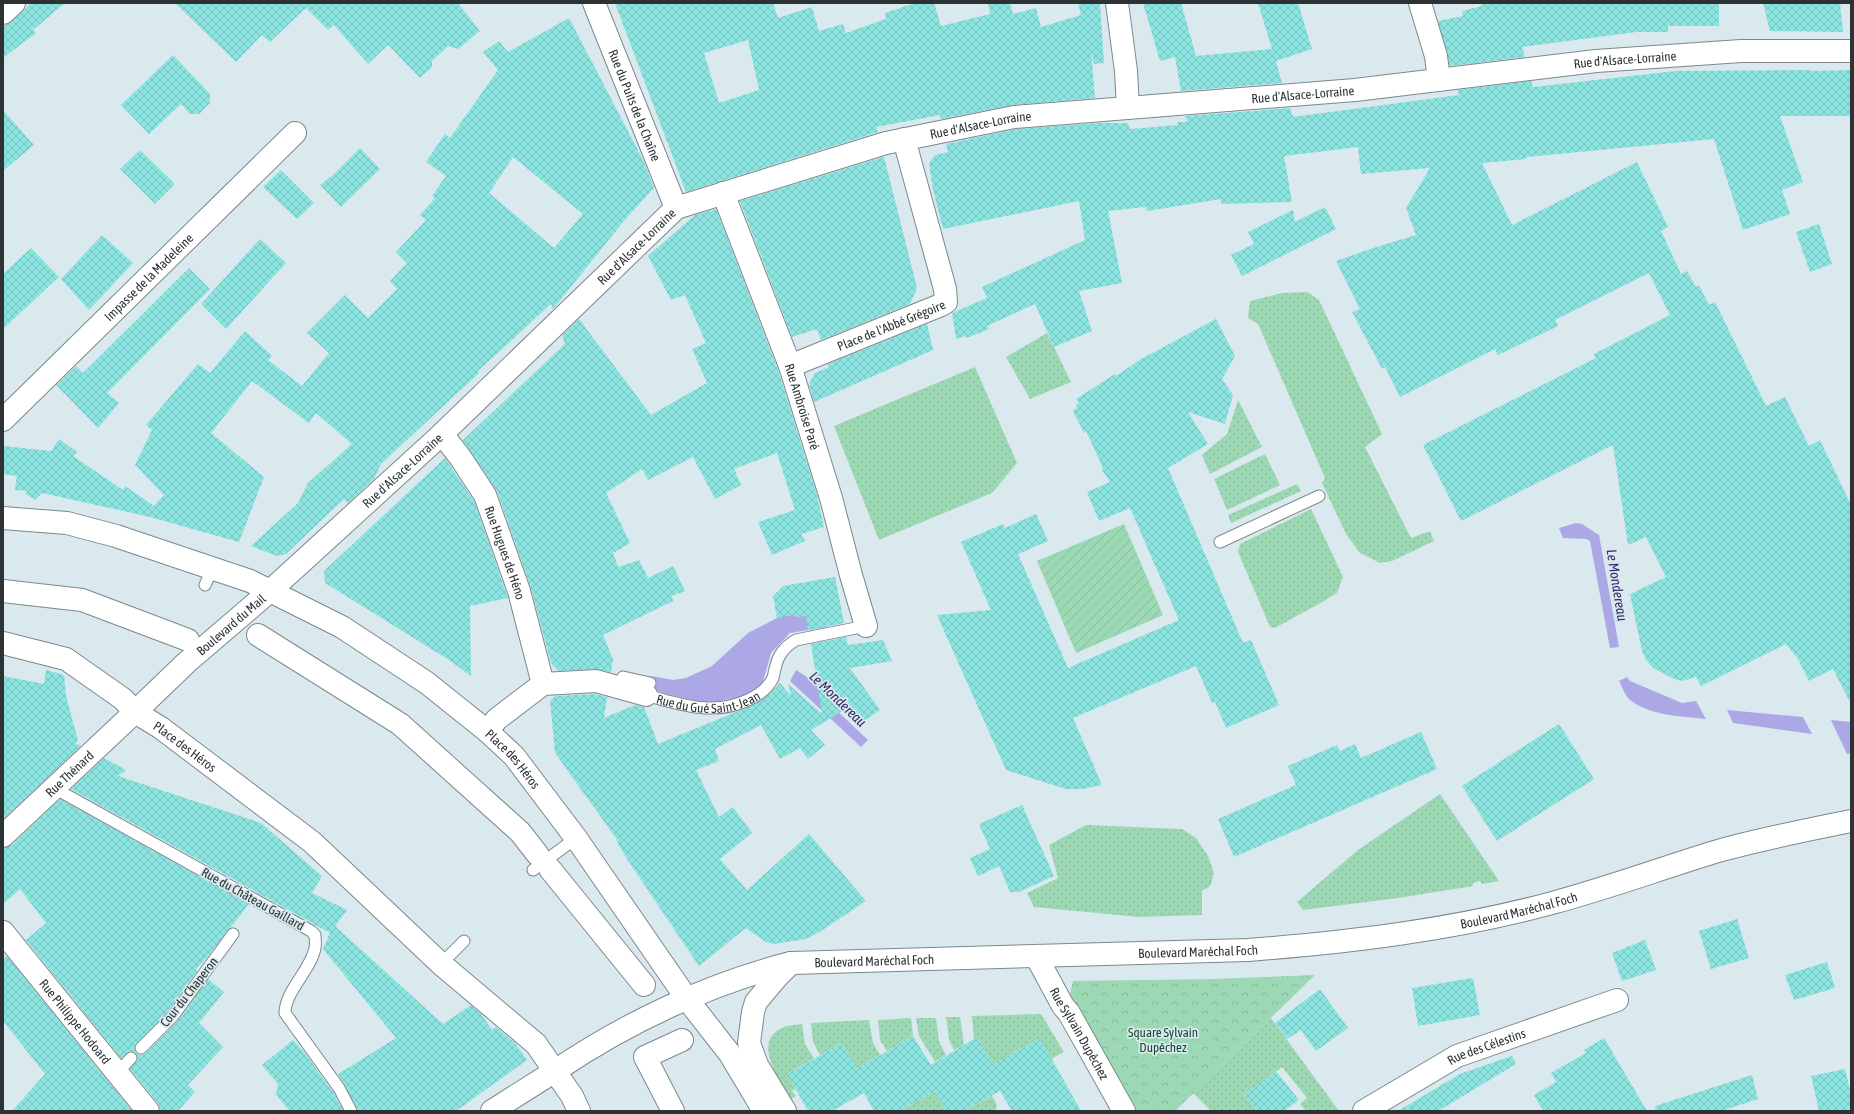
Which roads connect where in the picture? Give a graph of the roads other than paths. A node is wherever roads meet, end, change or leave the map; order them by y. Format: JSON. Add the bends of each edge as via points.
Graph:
{"nodes":[{"id":1,"x":14,"y":3,"type":"edge"},
{"id":2,"x":594,"y":3,"type":"edge"},
{"id":3,"x":1117,"y":3,"type":"edge"},
{"id":4,"x":1420,"y":3,"type":"edge"},
{"id":5,"x":3,"y":13,"type":"edge"},
{"id":6,"x":1851,"y":51,"type":"edge"},
{"id":7,"x":1439,"y":80,"type":"junction"},
{"id":8,"x":1128,"y":108,"type":"junction"},
{"id":9,"x":295,"y":134,"type":"dead end"},
{"id":10,"x":904,"y":139,"type":"junction"},
{"id":11,"x":723,"y":193,"type":"junction"},
{"id":12,"x":676,"y":208,"type":"junction"},
{"id":13,"x":790,"y":366,"type":"junction"},
{"id":14,"x":3,"y":420,"type":"edge"},
{"id":15,"x":442,"y":434,"type":"junction"},
{"id":16,"x":1319,"y":496,"type":"dead end"},
{"id":17,"x":3,"y":518,"type":"edge"},
{"id":18,"x":1220,"y":542,"type":"dead end"},
{"id":19,"x":270,"y":590,"type":"junction"},
{"id":20,"x":3,"y":591,"type":"edge"},
{"id":21,"x":866,"y":626,"type":"joint"},
{"id":22,"x":258,"y":635,"type":"dead end"},
{"id":23,"x":188,"y":640,"type":"dead end"},
{"id":24,"x":3,"y":643,"type":"edge"},
{"id":25,"x":623,"y":677,"type":"dead end"},
{"id":26,"x":543,"y":684,"type":"junction"},
{"id":27,"x":648,"y":689,"type":"junction"},
{"id":28,"x":135,"y":712,"type":"junction"},
{"id":29,"x":487,"y":731,"type":"junction"},
{"id":30,"x":54,"y":788,"type":"junction"},
{"id":31,"x":1851,"y":821,"type":"edge"},
{"id":32,"x":3,"y":836,"type":"edge"},
{"id":33,"x":576,"y":838,"type":"junction"},
{"id":34,"x":540,"y":865,"type":"junction"},
{"id":35,"x":3,"y":932,"type":"edge"},
{"id":36,"x":233,"y":934,"type":"dead end"},
{"id":37,"x":464,"y":941,"type":"dead end"},
{"id":38,"x":1036,"y":956,"type":"junction"},
{"id":39,"x":791,"y":963,"type":"junction"},
{"id":40,"x":441,"y":964,"type":"junction"},
{"id":41,"x":642,"y":976,"type":"dead end"},
{"id":42,"x":687,"y":999,"type":"junction"},
{"id":43,"x":1617,"y":1000,"type":"dead end"},
{"id":44,"x":682,"y":1040,"type":"dead end"},
{"id":45,"x":141,"y":1048,"type":"dead end"},
{"id":46,"x":555,"y":1071,"type":"junction"},
{"id":47,"x":148,"y":1111,"type":"edge"},
{"id":48,"x":350,"y":1111,"type":"edge"},
{"id":49,"x":492,"y":1111,"type":"edge"},
{"id":50,"x":579,"y":1111,"type":"edge"},
{"id":51,"x":673,"y":1111,"type":"edge"},
{"id":52,"x":764,"y":1111,"type":"edge"},
{"id":53,"x":785,"y":1111,"type":"edge"},
{"id":54,"x":1124,"y":1111,"type":"edge"},
{"id":55,"x":1364,"y":1111,"type":"edge"}],
"edges":[{"from":1,"to":5,"type":"street"},
{"from":2,"to":12,"type":"street","name":"Rue du Puits de la Chaîne"},
{"from":3,"to":8,"type":"street"},
{"from":4,"to":7,"type":"street","via":[[1436,56]]},
{"from":6,"to":7,"type":"street","name":"Rue d'Alsace-Lorraine","via":[[1741,51],[1596,61]]},
{"from":7,"to":8,"type":"street","name":"Rue d'Alsace-Lorraine","via":[[1385,79]]},
{"from":8,"to":10,"type":"street","name":"Rue d'Alsace-Lorraine","via":[[1014,118]]},
{"from":9,"to":14,"type":"street","name":"Impasse de la Madeleine"},
{"from":10,"to":11,"type":"street","name":"Rue d'Alsace-Lorraine"},
{"from":10,"to":13,"type":"street","name":"Place de l'Abbé Grégoire","via":[[945,289],[946,302]]},
{"from":11,"to":12,"type":"street","name":"Rue d'Alsace-Lorraine"},
{"from":11,"to":13,"type":"street","name":"Rue Ambroise Paré"},
{"from":12,"to":15,"type":"street","name":"Rue d'Alsace-Lorraine"},
{"from":13,"to":21,"type":"street","name":"Rue Ambroise Paré","via":[[832,498]]},
{"from":15,"to":19,"type":"street","name":"Rue d'Alsace-Lorraine"},
{"from":15,"to":26,"type":"street","name":"Rue Hugues de Héno","via":[[485,495],[519,591]]},
{"from":16,"to":18,"type":"lane"},
{"from":17,"to":19,"type":"street","name":"Boulevard du Mail","via":[[67,523],[209,576],[250,581]]},
{"from":19,"to":28,"type":"street","name":"Boulevard du Mail","via":[[186,663]]},
{"from":19,"to":29,"type":"street","name":"Place des Héros","via":[[342,627],[426,683]]},
{"from":20,"to":23,"type":"street","name":"Boulevard du Mail","via":[[82,600]]},
{"from":21,"to":27,"type":"lane","name":"Rue du Gué Saint-Jean","via":[[791,643],[782,651],[774,676],[766,688],[742,703],[720,708],[695,708]]},
{"from":22,"to":34,"type":"street","via":[[400,724],[520,832]]},
{"from":24,"to":28,"type":"street","via":[[66,659],[123,699]]},
{"from":25,"to":27,"type":"lane"},
{"from":26,"to":27,"type":"street","name":"Rue du Gué Saint-Jean","via":[[596,681]]},
{"from":26,"to":29,"type":"street"},
{"from":28,"to":30,"type":"street","name":"Rue Thénard"},
{"from":28,"to":40,"type":"street","name":"Place des Héros","via":[[312,842]]},
{"from":29,"to":33,"type":"street","name":"Place des Héros","via":[[514,756]]},
{"from":30,"to":32,"type":"street","name":"Rue Thénard"},
{"from":30,"to":48,"type":"lane","name":"Rue du Château Gaillard","via":[[315,935],[315,948],[287,1003],[285,1013],[339,1088]]},
{"from":31,"to":38,"type":"street","name":"Boulevard Maréchal Foch","via":[[1756,841],[1551,903],[1403,933],[1303,946],[1248,950]]},
{"from":33,"to":34,"type":"lane"},
{"from":33,"to":42,"type":"street","name":"Place des Héros"},
{"from":34,"to":41,"type":"street"},
{"from":35,"to":47,"type":"street","name":"Rue Philippe Hodoard","via":[[124,1066]]},
{"from":36,"to":45,"type":"lane","name":"Cour du Chaperon","via":[[173,1016]]},
{"from":37,"to":40,"type":"lane"},
{"from":38,"to":39,"type":"street","name":"Boulevard Maréchal Foch"},
{"from":38,"to":54,"type":"street","name":"Rue Sylvain Dupêchez"},
{"from":39,"to":42,"type":"street","name":"Boulevard Maréchal Foch","via":[[760,971]]},
{"from":39,"to":53,"type":"street","via":[[756,1002],[749,1043],[757,1065]]},
{"from":40,"to":46,"type":"street","name":"Place des Héros","via":[[536,1044]]},
{"from":42,"to":46,"type":"street","name":"Boulevard Maréchal Foch","via":[[579,1054]]},
{"from":42,"to":52,"type":"street","name":"Place des Héros","via":[[730,1054]]},
{"from":43,"to":55,"type":"street","name":"Rue des Célestins","via":[[1457,1056]]},
{"from":44,"to":51,"type":"street","via":[[645,1057]]},
{"from":46,"to":49,"type":"street","name":"Boulevard Maréchal Foch"},
{"from":46,"to":50,"type":"street","name":"Place des Héros"}]}
